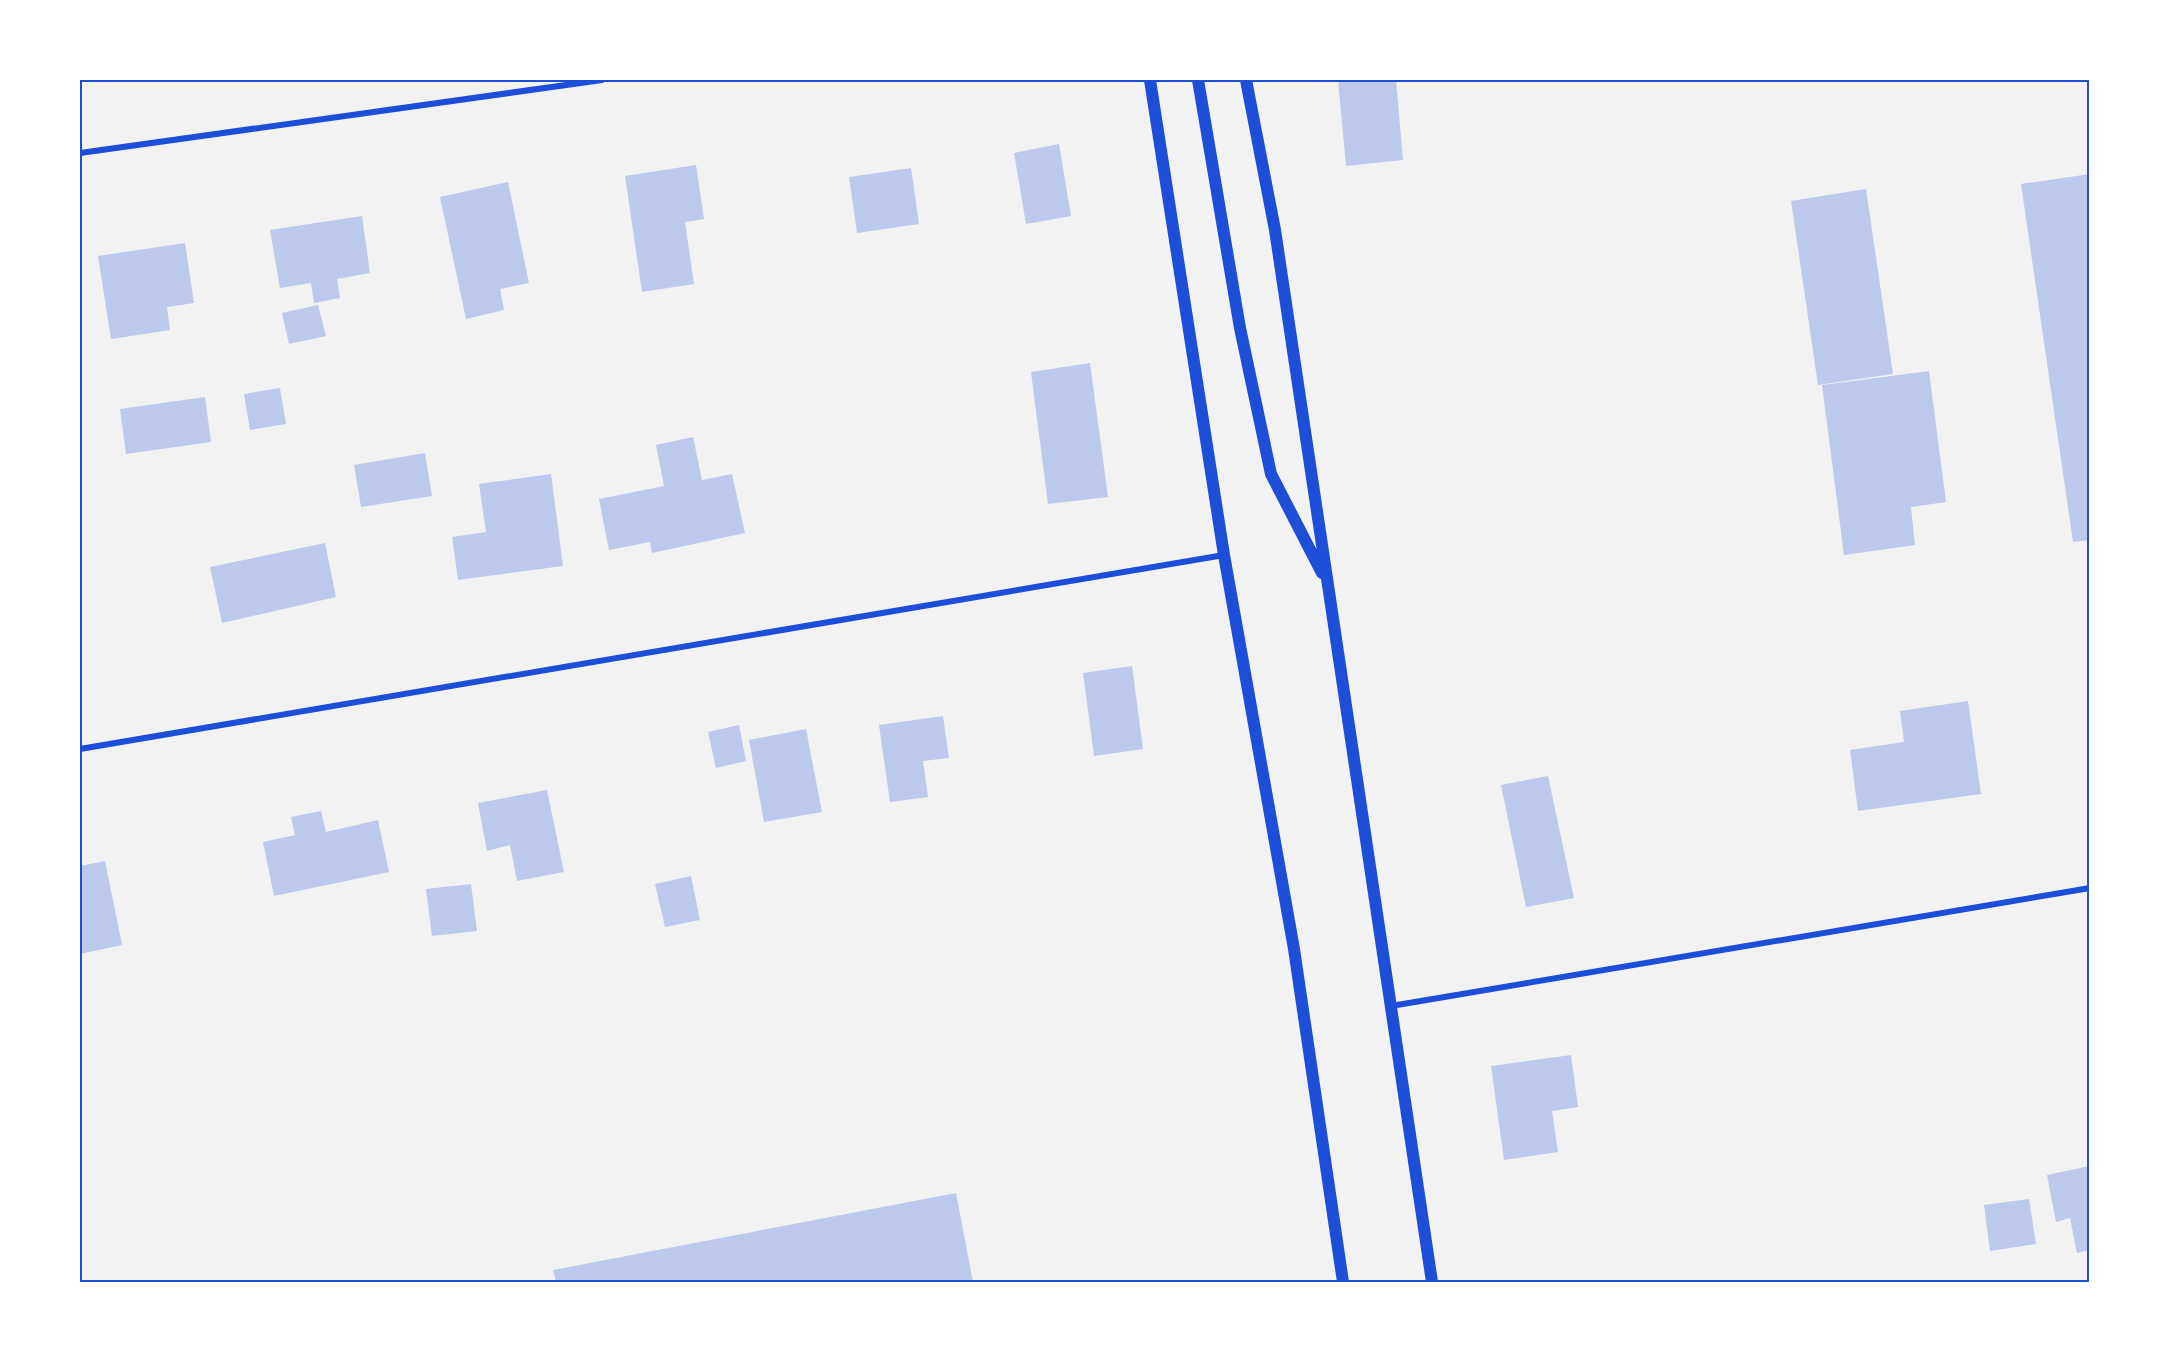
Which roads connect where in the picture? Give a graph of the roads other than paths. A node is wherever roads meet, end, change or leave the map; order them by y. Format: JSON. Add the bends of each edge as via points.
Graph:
{"nodes":[{"id":1,"x":602,"y":80,"type":"edge"},
{"id":2,"x":1150,"y":80,"type":"edge"},
{"id":3,"x":1198,"y":80,"type":"edge"},
{"id":4,"x":1246,"y":80,"type":"edge"},
{"id":5,"x":80,"y":153,"type":"edge"},
{"id":6,"x":1224,"y":555,"type":"junction"},
{"id":7,"x":1326,"y":582,"type":"junction"},
{"id":8,"x":80,"y":749,"type":"edge"},
{"id":9,"x":2090,"y":888,"type":"edge"},
{"id":10,"x":1390,"y":1006,"type":"junction"},
{"id":11,"x":1343,"y":1282,"type":"edge"},
{"id":12,"x":1432,"y":1282,"type":"edge"}],
"edges":[{"from":1,"to":5,"type":"street"},
{"from":2,"to":6,"type":"main road"},
{"from":3,"to":7,"type":"main road","via":[[1240,328],[1271,474]]},
{"from":4,"to":7,"type":"main road","via":[[1275,230]]},
{"from":6,"to":8,"type":"street"},
{"from":6,"to":11,"type":"main road","via":[[1294,949]]},
{"from":7,"to":10,"type":"main road"},
{"from":9,"to":10,"type":"street"},
{"from":10,"to":12,"type":"main road"}]}
